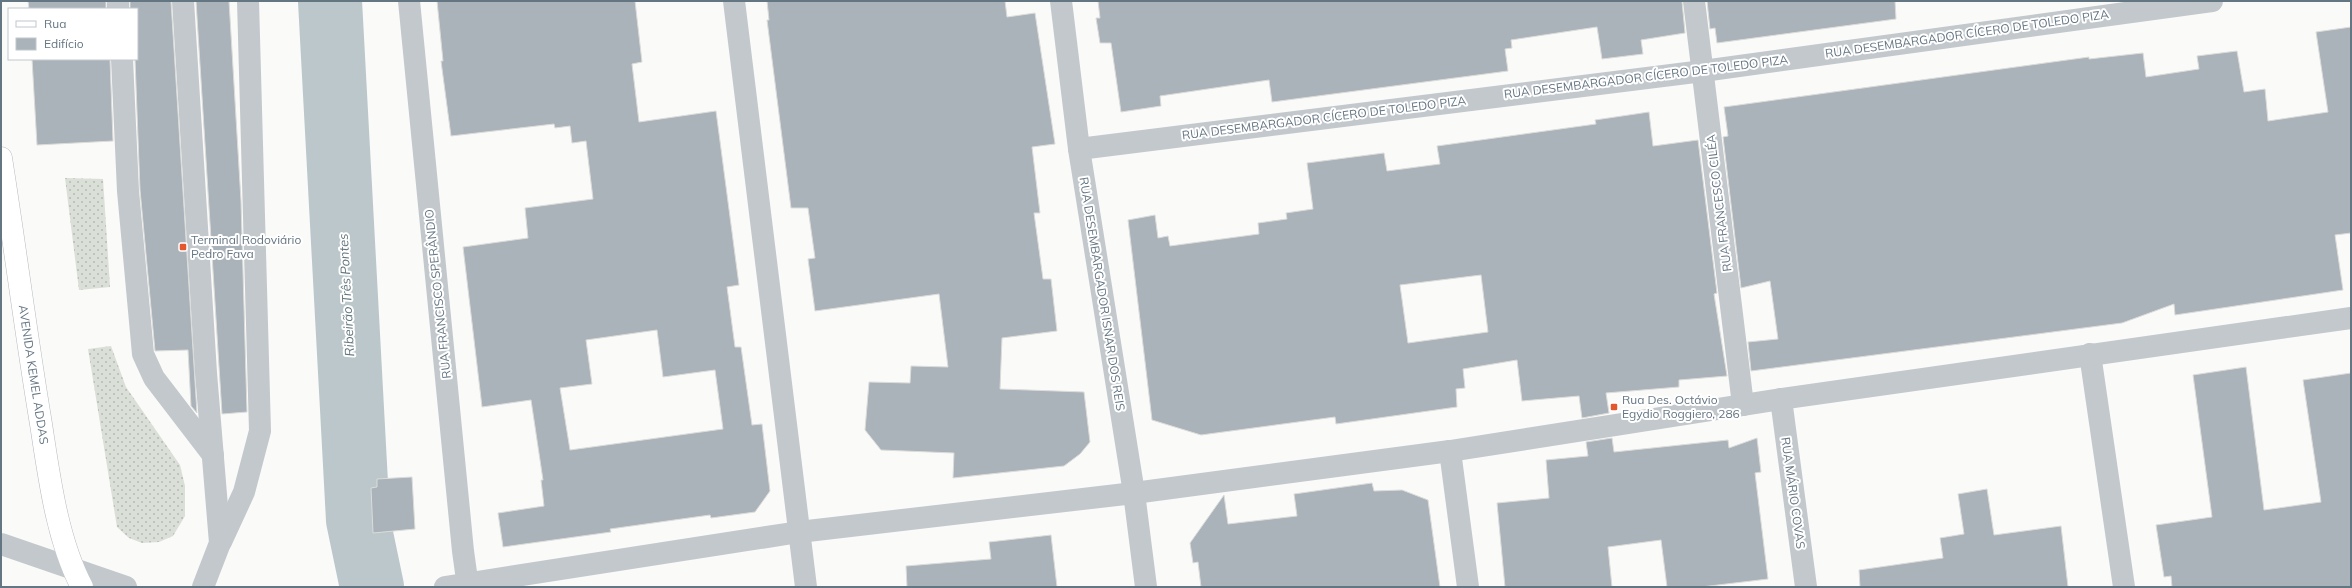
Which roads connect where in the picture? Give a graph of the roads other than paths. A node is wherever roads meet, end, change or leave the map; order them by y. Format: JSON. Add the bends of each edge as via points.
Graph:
{"nodes":[{"id":1,"x":183,"y":1,"type":"edge"},
{"id":2,"x":248,"y":1,"type":"edge"},
{"id":3,"x":409,"y":1,"type":"edge"},
{"id":4,"x":734,"y":1,"type":"edge"},
{"id":5,"x":1061,"y":1,"type":"edge"},
{"id":6,"x":1694,"y":1,"type":"edge"},
{"id":7,"x":2212,"y":1,"type":"edge"},
{"id":8,"x":122,"y":60,"type":"edge"},
{"id":9,"x":1703,"y":71,"type":"junction"},
{"id":10,"x":1079,"y":149,"type":"junction"},
{"id":11,"x":1,"y":158,"type":"edge"},
{"id":12,"x":3,"y":184,"type":"edge"},
{"id":13,"x":2351,"y":318,"type":"edge"},
{"id":14,"x":2090,"y":354,"type":"junction"},
{"id":15,"x":1780,"y":399,"type":"junction"},
{"id":16,"x":1743,"y":405,"type":"junction"},
{"id":17,"x":1450,"y":451,"type":"junction"},
{"id":18,"x":213,"y":455,"type":"junction"},
{"id":19,"x":1134,"y":493,"type":"junction"},
{"id":20,"x":799,"y":532,"type":"junction"},
{"id":21,"x":220,"y":543,"type":"junction"},
{"id":22,"x":1,"y":544,"type":"edge"},
{"id":23,"x":78,"y":578,"type":"edge"},
{"id":24,"x":528,"y":580,"type":"edge"},
{"id":25,"x":468,"y":585,"type":"edge"},
{"id":26,"x":126,"y":587,"type":"edge"},
{"id":27,"x":203,"y":587,"type":"edge"},
{"id":28,"x":445,"y":587,"type":"edge"},
{"id":29,"x":806,"y":587,"type":"edge"},
{"id":30,"x":1146,"y":587,"type":"edge"},
{"id":31,"x":1468,"y":587,"type":"edge"},
{"id":32,"x":1806,"y":587,"type":"edge"},
{"id":33,"x":2124,"y":587,"type":"edge"}],
"edges":[{"from":1,"to":18,"type":"street"},
{"from":2,"to":21,"type":"street","via":[[260,431],[244,492]]},
{"from":3,"to":25,"type":"street","name":"RUA FRANCISCO SPERÂNDIO"},
{"from":4,"to":20,"type":"street"},
{"from":5,"to":10,"type":"street","name":"RUA DESEMBARGADOR ISNAR DOS REIS"},
{"from":6,"to":9,"type":"street","name":"RUA FRANCESCO CILÉA"},
{"from":7,"to":9,"type":"street","name":"RUA DESEMBARGADOR CÍCERO DE TOLEDO PIZA"},
{"from":8,"to":18,"type":"street","via":[[128,190],[142,354],[154,378]]},
{"from":9,"to":10,"type":"street","name":"RUA DESEMBARGADOR CÍCERO DE TOLEDO PIZA"},
{"from":9,"to":16,"type":"street","name":"RUA FRANCESCO CILÉA"},
{"from":10,"to":19,"type":"street","name":"RUA DESEMBARGADOR ISNAR DOS REIS"},
{"from":11,"to":12,"type":"main road","name":"AVENIDA KEMEL ADDAS"},
{"from":12,"to":23,"type":"main road","name":"AVENIDA KEMEL ADDAS","via":[[46,456]]},
{"from":13,"to":14,"type":"street"},
{"from":14,"to":15,"type":"street"},
{"from":14,"to":33,"type":"street"},
{"from":15,"to":16,"type":"street"},
{"from":15,"to":32,"type":"street","name":"RUA MÁRIO COVAS"},
{"from":16,"to":17,"type":"street"},
{"from":17,"to":19,"type":"street"},
{"from":17,"to":31,"type":"street"},
{"from":18,"to":21,"type":"street"},
{"from":19,"to":20,"type":"street"},
{"from":19,"to":30,"type":"street","name":"RUA DESEMBARGADOR ISNAR DOS REIS"},
{"from":20,"to":24,"type":"street"},
{"from":20,"to":29,"type":"street"},
{"from":21,"to":27,"type":"street"},
{"from":22,"to":23,"type":"street"},
{"from":23,"to":26,"type":"street"},
{"from":24,"to":25,"type":"street"},
{"from":25,"to":28,"type":"street"}]}
